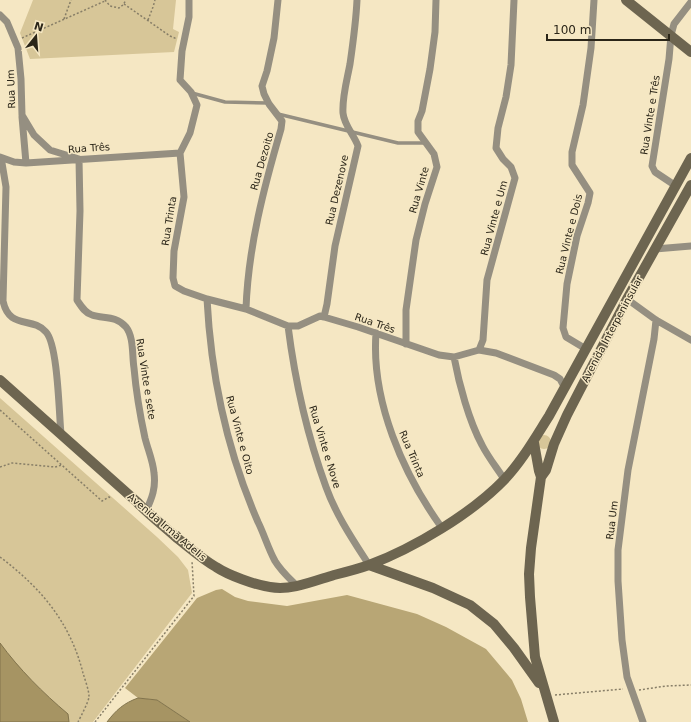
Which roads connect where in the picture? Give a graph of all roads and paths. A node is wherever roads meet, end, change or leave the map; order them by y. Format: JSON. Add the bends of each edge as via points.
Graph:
{"nodes":[{"id":1,"x":71,"y":0,"type":"edge"},
{"id":2,"x":105,"y":0,"type":"edge"},
{"id":3,"x":126,"y":0,"type":"edge"},
{"id":4,"x":154,"y":0,"type":"edge"},
{"id":5,"x":189,"y":0,"type":"edge"},
{"id":6,"x":278,"y":0,"type":"edge"},
{"id":7,"x":357,"y":0,"type":"edge"},
{"id":8,"x":436,"y":0,"type":"edge"},
{"id":9,"x":514,"y":0,"type":"edge"},
{"id":10,"x":594,"y":0,"type":"edge"},
{"id":11,"x":626,"y":0,"type":"edge"},
{"id":12,"x":691,"y":2,"type":"edge"},
{"id":13,"x":124,"y":4,"type":"junction"},
{"id":14,"x":0,"y":15,"type":"edge"},
{"id":15,"x":64,"y":19,"type":"junction"},
{"id":16,"x":148,"y":20,"type":"junction"},
{"id":17,"x":671,"y":35,"type":"junction"},
{"id":18,"x":22,"y":38,"type":"dead end"},
{"id":19,"x":177,"y":39,"type":"dead end"},
{"id":20,"x":691,"y":52,"type":"edge"},
{"id":21,"x":191,"y":92,"type":"junction"},
{"id":22,"x":269,"y":104,"type":"junction"},
{"id":23,"x":277,"y":114,"type":"junction"},
{"id":24,"x":22,"y":115,"type":"junction"},
{"id":25,"x":350,"y":131,"type":"junction"},
{"id":26,"x":427,"y":143,"type":"junction"},
{"id":27,"x":180,"y":153,"type":"junction"},
{"id":28,"x":0,"y":157,"type":"edge"},
{"id":29,"x":691,"y":158,"type":"edge"},
{"id":30,"x":79,"y":159,"type":"junction"},
{"id":31,"x":0,"y":161,"type":"edge"},
{"id":32,"x":26,"y":163,"type":"junction"},
{"id":33,"x":691,"y":185,"type":"edge"},
{"id":34,"x":676,"y":186,"type":"junction"},
{"id":35,"x":691,"y":246,"type":"edge"},
{"id":36,"x":655,"y":249,"type":"junction"},
{"id":37,"x":207,"y":299,"type":"junction"},
{"id":38,"x":627,"y":299,"type":"junction"},
{"id":39,"x":246,"y":309,"type":"junction"},
{"id":40,"x":324,"y":317,"type":"junction"},
{"id":41,"x":656,"y":320,"type":"junction"},
{"id":42,"x":288,"y":326,"type":"junction"},
{"id":43,"x":376,"y":333,"type":"junction"},
{"id":44,"x":691,"y":340,"type":"edge"},
{"id":45,"x":406,"y":344,"type":"junction"},
{"id":46,"x":586,"y":349,"type":"junction"},
{"id":47,"x":479,"y":350,"type":"junction"},
{"id":48,"x":454,"y":357,"type":"junction"},
{"id":49,"x":0,"y":380,"type":"edge"},
{"id":50,"x":565,"y":388,"type":"junction"},
{"id":51,"x":0,"y":410,"type":"edge"},
{"id":52,"x":61,"y":434,"type":"junction"},
{"id":53,"x":535,"y":440,"type":"junction"},
{"id":54,"x":553,"y":445,"type":"junction"},
{"id":55,"x":62,"y":465,"type":"junction"},
{"id":56,"x":0,"y":467,"type":"edge"},
{"id":57,"x":541,"y":477,"type":"junction"},
{"id":58,"x":504,"y":479,"type":"junction"},
{"id":59,"x":111,"y":498,"type":"dead end"},
{"id":60,"x":146,"y":511,"type":"junction"},
{"id":61,"x":442,"y":528,"type":"junction"},
{"id":62,"x":191,"y":549,"type":"junction"},
{"id":63,"x":0,"y":557,"type":"edge"},
{"id":64,"x":369,"y":565,"type":"junction"},
{"id":65,"x":297,"y":586,"type":"junction"},
{"id":66,"x":691,"y":685,"type":"edge"},
{"id":67,"x":543,"y":688,"type":"junction"},
{"id":68,"x":631,"y":688,"type":"junction"},
{"id":69,"x":548,"y":700,"type":"junction"},
{"id":70,"x":78,"y":722,"type":"edge"},
{"id":71,"x":95,"y":722,"type":"edge"},
{"id":72,"x":554,"y":722,"type":"edge"},
{"id":73,"x":643,"y":722,"type":"edge"}],
"edges":[{"from":1,"to":15,"type":"path"},
{"from":2,"to":13,"type":"path","via":[[110,6],[119,8]]},
{"from":2,"to":15,"type":"path"},
{"from":3,"to":13,"type":"path"},
{"from":4,"to":16,"type":"path"},
{"from":5,"to":21,"type":"street","via":[[180,80]]},
{"from":6,"to":22,"type":"street","name":"Rua Dezoito","via":[[274,38],[262,86]]},
{"from":7,"to":25,"type":"street","name":"Rua Dezenove","via":[[343,114]]},
{"from":8,"to":26,"type":"street","name":"Rua Vinte","via":[[430,69],[418,121],[418,132]]},
{"from":9,"to":47,"type":"street","name":"Rua Vinte e Um","via":[[511,65],[496,148],[511,167],[515,178],[488,280],[483,340]]},
{"from":10,"to":46,"type":"street","name":"Rua Vinte e Dois","via":[[591,48],[583,105],[572,152],[572,165],[590,193],[566,284],[563,328],[566,337]]},
{"from":11,"to":17,"type":"street"},
{"from":12,"to":17,"type":"street","via":[[674,24]]},
{"from":13,"to":16,"type":"path"},
{"from":14,"to":24,"type":"street","name":"Rua Um","via":[[8,22],[18,48]]},
{"from":15,"to":18,"type":"path"},
{"from":16,"to":19,"type":"path"},
{"from":17,"to":20,"type":"street"},
{"from":17,"to":34,"type":"street","name":"Rua Vinte e Três","via":[[652,166],[655,172]]},
{"from":21,"to":22,"type":"lane","via":[[225,102]]},
{"from":21,"to":27,"type":"street","via":[[197,105],[190,133]]},
{"from":22,"to":23,"type":"street","name":"Rua Dezoito"},
{"from":23,"to":25,"type":"lane"},
{"from":23,"to":39,"type":"street","name":"Rua Dezoito","via":[[282,121],[281,130],[261,204]]},
{"from":24,"to":30,"type":"street","name":"Rua Um","via":[[34,135],[50,150]]},
{"from":24,"to":32,"type":"street"},
{"from":25,"to":26,"type":"lane","via":[[398,143]]},
{"from":25,"to":40,"type":"street","name":"Rua Dezenove","via":[[358,146],[338,232]]},
{"from":26,"to":45,"type":"street","name":"Rua Vinte","via":[[434,154],[437,167],[416,240],[406,310]]},
{"from":27,"to":30,"type":"street","name":"Rua Três"},
{"from":27,"to":37,"type":"street","name":"Rua Trinta","via":[[184,197],[174,251],[173,278],[175,286]]},
{"from":28,"to":32,"type":"street","name":"Rua Três"},
{"from":29,"to":34,"type":"street","name":"Avenida Interpeninsular"},
{"from":30,"to":32,"type":"street","name":"Rua Três"},
{"from":30,"to":60,"type":"street","name":"Rua Vinte e sete","via":[[77,300],[82,309],[92,315],[115,320],[126,327],[131,339],[141,415],[154,474],[154,493]]},
{"from":31,"to":52,"type":"street","via":[[6,187],[3,300],[5,311],[25,323],[38,326],[47,333],[53,344]]},
{"from":33,"to":36,"type":"street","name":"Avenida Interpeninsular"},
{"from":34,"to":46,"type":"street","name":"Avenida Interpeninsular"},
{"from":35,"to":36,"type":"street"},
{"from":36,"to":38,"type":"street","name":"Avenida Interpeninsular"},
{"from":37,"to":39,"type":"street"},
{"from":37,"to":65,"type":"street","name":"Rua Vinte e Oito","via":[[209,334],[219,397],[235,463],[276,562]]},
{"from":38,"to":41,"type":"street"},
{"from":38,"to":54,"type":"street","name":"Avenida Interpeninsular"},
{"from":39,"to":42,"type":"street"},
{"from":40,"to":42,"type":"street","via":[[320,316],[298,326]]},
{"from":40,"to":43,"type":"street","name":"Rua Três"},
{"from":41,"to":44,"type":"street"},
{"from":41,"to":68,"type":"street","name":"Rua Um","via":[[628,470],[618,550],[622,640]]},
{"from":42,"to":64,"type":"street","name":"Rua Vinte e Nove","via":[[297,385],[309,436],[326,488]]},
{"from":43,"to":45,"type":"street","name":"Rua Três"},
{"from":43,"to":61,"type":"street","name":"Rua Trinta","via":[[374,353],[377,380],[386,418],[415,487]]},
{"from":45,"to":48,"type":"street","name":"Rua Três"},
{"from":46,"to":50,"type":"street","name":"Avenida Interpeninsular"},
{"from":47,"to":48,"type":"street","name":"Rua Três"},
{"from":47,"to":50,"type":"street","name":"Rua Três","via":[[496,353],[554,375]]},
{"from":48,"to":58,"type":"street","via":[[467,409],[482,445]]},
{"from":49,"to":52,"type":"street","name":"Avenida Irmã Adelis"},
{"from":50,"to":53,"type":"street","name":"Avenida Interpeninsular"},
{"from":51,"to":55,"type":"path"},
{"from":52,"to":60,"type":"street","name":"Avenida Irmã Adelis"},
{"from":53,"to":54,"type":"street","via":[[537,448],[542,452],[548,451]]},
{"from":53,"to":54,"type":"street","via":[[541,433],[548,433],[553,437]]},
{"from":53,"to":57,"type":"street","name":"Avenida Interpeninsular","via":[[538,471]]},
{"from":53,"to":58,"type":"street","name":"Avenida Irmã Adelis"},
{"from":54,"to":57,"type":"street","name":"Avenida Interpeninsular","via":[[546,470]]},
{"from":55,"to":56,"type":"path","via":[[56,467],[12,463]]},
{"from":55,"to":59,"type":"path","via":[[102,501]]},
{"from":57,"to":67,"type":"street","name":"Avenida Interpeninsular","via":[[529,574],[535,657]]},
{"from":58,"to":61,"type":"street","name":"Avenida Irmã Adelis","via":[[487,496]]},
{"from":60,"to":62,"type":"street","name":"Avenida Irmã Adelis"},
{"from":61,"to":64,"type":"street","name":"Avenida Irmã Adelis"},
{"from":62,"to":65,"type":"street","name":"Avenida Irmã Adelis","via":[[216,568],[242,579],[270,587]]},
{"from":62,"to":71,"type":"path","via":[[194,596]]},
{"from":63,"to":70,"type":"path","via":[[45,597],[73,643],[80,659],[89,697]]},
{"from":64,"to":65,"type":"street","name":"Avenida Irmã Adelis"},
{"from":64,"to":67,"type":"street","via":[[433,588],[470,605],[494,624]]},
{"from":66,"to":68,"type":"path","via":[[641,690]]},
{"from":67,"to":69,"type":"street","name":"Avenida Interpeninsular"},
{"from":68,"to":69,"type":"path","via":[[555,696],[555,699]]},
{"from":68,"to":73,"type":"street","name":"Rua Um"},
{"from":69,"to":72,"type":"street","name":"Avenida Interpeninsular"}]}
